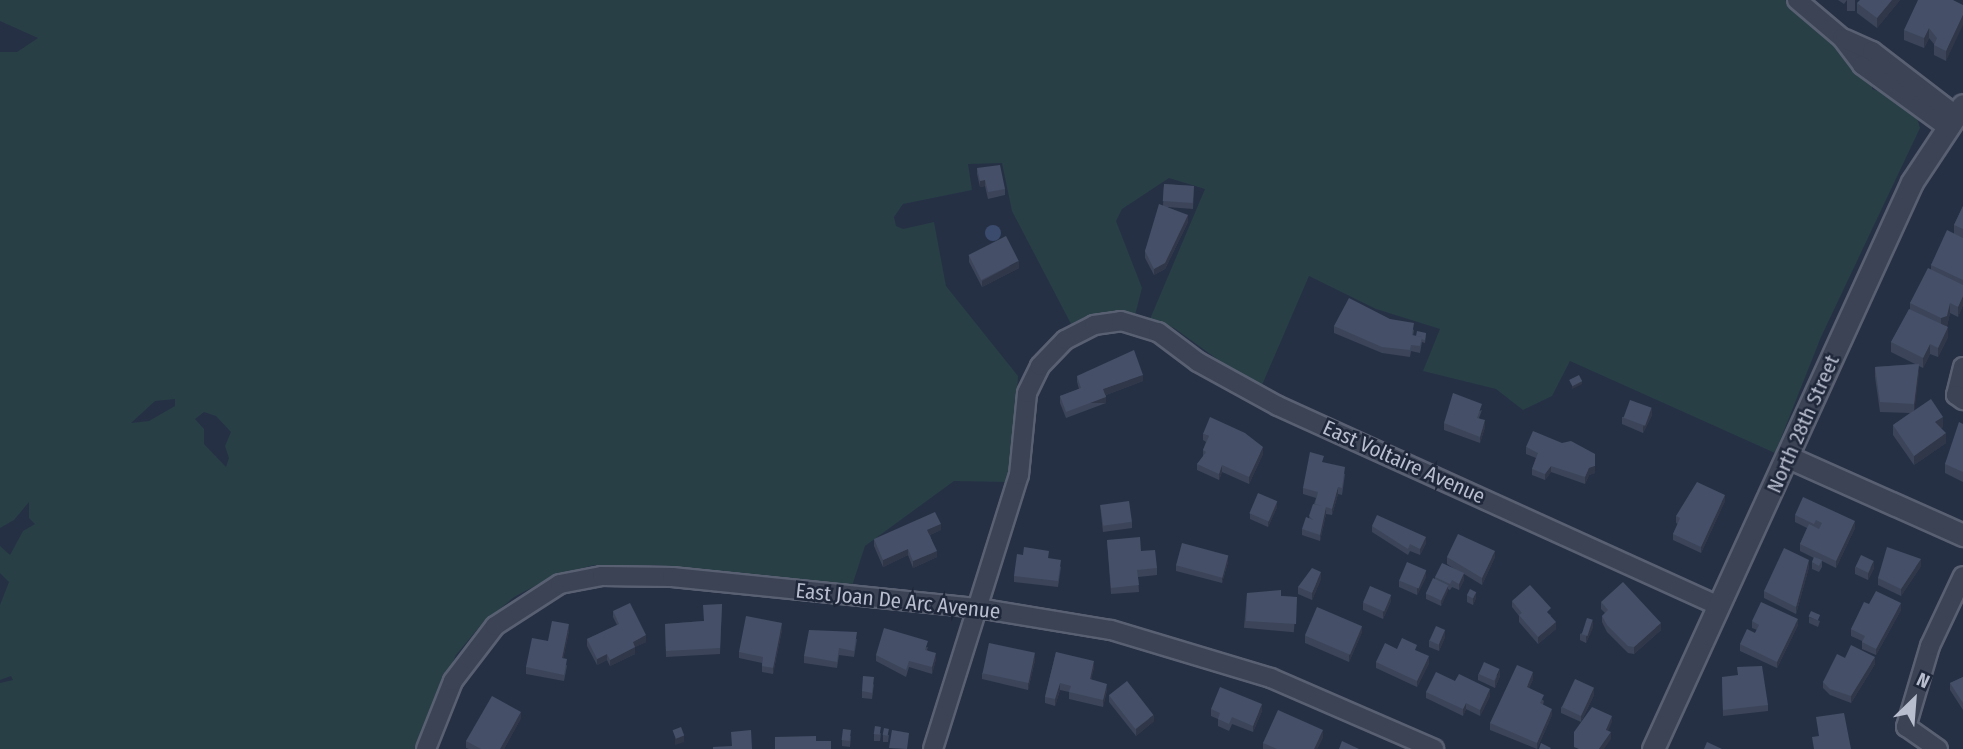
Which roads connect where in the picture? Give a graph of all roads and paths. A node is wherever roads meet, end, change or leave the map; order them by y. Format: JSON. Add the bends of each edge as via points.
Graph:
{"nodes":[{"id":1,"x":1797,"y":0,"type":"edge"},
{"id":2,"x":1954,"y":115,"type":"edge"},
{"id":3,"x":1963,"y":367,"type":"edge"},
{"id":4,"x":1959,"y":397,"type":"edge"},
{"id":5,"x":1788,"y":457,"type":"junction"},
{"id":6,"x":1963,"y":535,"type":"edge"},
{"id":7,"x":1963,"y":576,"type":"edge"},
{"id":8,"x":1719,"y":606,"type":"junction"},
{"id":9,"x":978,"y":608,"type":"junction"},
{"id":10,"x":426,"y":749,"type":"edge"},
{"id":11,"x":933,"y":749,"type":"edge"},
{"id":12,"x":1434,"y":749,"type":"edge"},
{"id":13,"x":1653,"y":749,"type":"edge"},
{"id":14,"x":1938,"y":749,"type":"edge"}],
"edges":[{"from":1,"to":2,"type":"street","via":[[1842,38],[1862,65],[1889,75]]},
{"from":2,"to":5,"type":"street","name":"North 28th Street","via":[[1912,183]]},
{"from":3,"to":4,"type":"street"},
{"from":5,"to":6,"type":"street"},
{"from":5,"to":8,"type":"street","name":"North 28th Street"},
{"from":7,"to":14,"type":"street","via":[[1930,646],[1906,727]]},
{"from":8,"to":9,"type":"street","name":"East Voltaire Avenue","via":[[1268,401],[1198,362],[1158,332],[1121,321],[1094,325],[1065,340],[1034,377],[1025,409],[1024,453]]},
{"from":8,"to":13,"type":"street","name":"North 28th Street"},
{"from":9,"to":10,"type":"street","name":"East Joan De Arc Avenue","via":[[672,577],[602,576],[560,584],[511,614],[468,657],[453,681]]},
{"from":9,"to":11,"type":"street"},
{"from":9,"to":12,"type":"street","name":"East Joan De Arc Avenue","via":[[1111,630],[1216,658]]}]}
